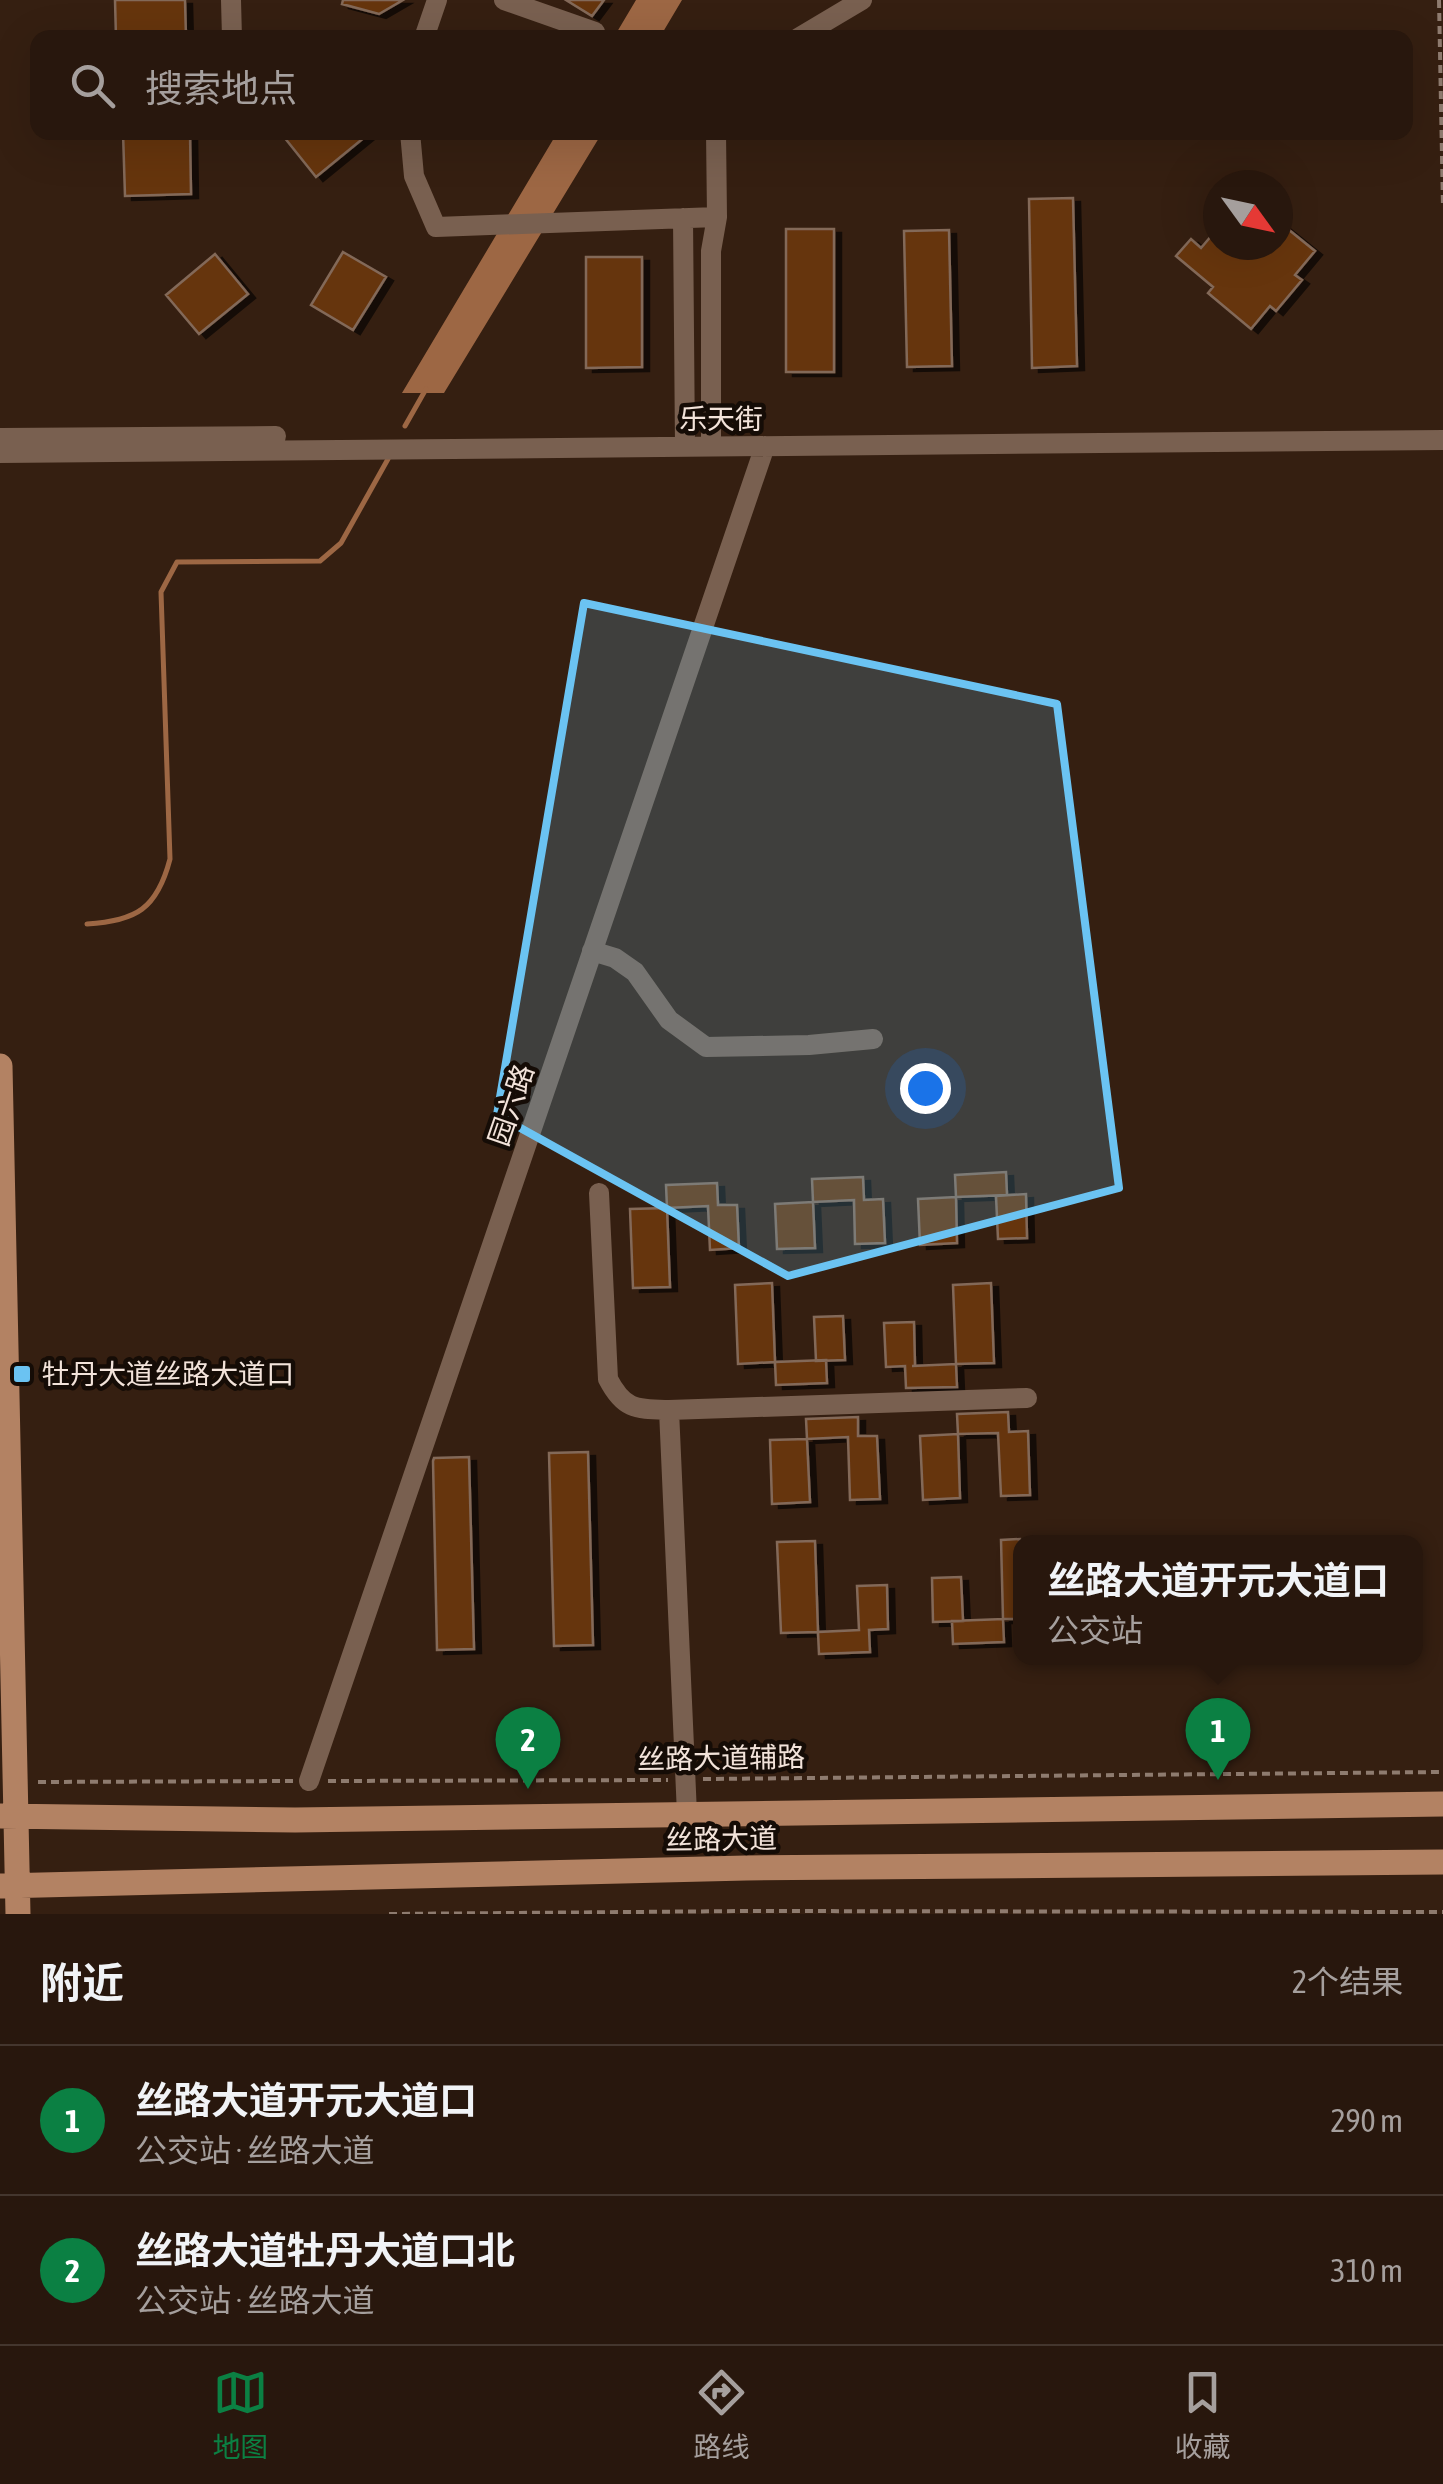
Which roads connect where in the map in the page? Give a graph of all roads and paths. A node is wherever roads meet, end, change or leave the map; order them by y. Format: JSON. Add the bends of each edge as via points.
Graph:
{"nodes":[{"id":1,"x":231,"y":0,"type":"edge"},
{"id":2,"x":437,"y":0,"type":"edge"},
{"id":3,"x":504,"y":0,"type":"edge"},
{"id":4,"x":862,"y":0,"type":"edge"},
{"id":5,"x":1439,"y":0,"type":"edge"},
{"id":6,"x":235,"y":30,"type":"edge"},
{"id":7,"x":427,"y":30,"type":"edge"},
{"id":8,"x":589,"y":30,"type":"edge"},
{"id":9,"x":811,"y":30,"type":"edge"},
{"id":10,"x":411,"y":140,"type":"edge"},
{"id":11,"x":716,"y":140,"type":"edge"},
{"id":12,"x":1443,"y":208,"type":"edge"},
{"id":13,"x":717,"y":217,"type":"junction"},
{"id":14,"x":684,"y":218,"type":"junction"},
{"id":15,"x":1443,"y":428,"type":"edge"},
{"id":16,"x":0,"y":438,"type":"edge"},
{"id":17,"x":685,"y":440,"type":"junction"},
{"id":18,"x":712,"y":440,"type":"junction"},
{"id":19,"x":1443,"y":440,"type":"edge"},
{"id":20,"x":765,"y":446,"type":"junction"},
{"id":21,"x":0,"y":453,"type":"edge"},
{"id":22,"x":592,"y":951,"type":"junction"},
{"id":23,"x":873,"y":1039,"type":"dead end"},
{"id":24,"x":0,"y":1066,"type":"edge"},
{"id":25,"x":600,"y":1193,"type":"dead end"},
{"id":26,"x":1027,"y":1398,"type":"dead end"},
{"id":27,"x":669,"y":1410,"type":"junction"},
{"id":28,"x":1443,"y":1772,"type":"edge"},
{"id":29,"x":683,"y":1780,"type":"junction"},
{"id":30,"x":308,"y":1781,"type":"junction"},
{"id":31,"x":17,"y":1782,"type":"junction"},
{"id":32,"x":1443,"y":1804,"type":"edge"},
{"id":33,"x":687,"y":1814,"type":"junction"},
{"id":34,"x":9,"y":1816,"type":"edge"},
{"id":35,"x":1443,"y":1862,"type":"edge"},
{"id":36,"x":9,"y":1886,"type":"edge"},
{"id":37,"x":1443,"y":1912,"type":"edge"},
{"id":38,"x":18,"y":1914,"type":"edge"},
{"id":39,"x":390,"y":1914,"type":"edge"}],
"edges":[{"from":1,"to":6,"type":"street"},
{"from":2,"to":7,"type":"street"},
{"from":3,"to":8,"type":"street"},
{"from":4,"to":9,"type":"street"},
{"from":5,"to":12,"type":"path"},
{"from":10,"to":14,"type":"street","via":[[414,176],[436,227]]},
{"from":11,"to":13,"type":"street"},
{"from":13,"to":14,"type":"street"},
{"from":13,"to":18,"type":"street","via":[[711,252]]},
{"from":14,"to":17,"type":"street"},
{"from":15,"to":18,"type":"street","name":"乐天街"},
{"from":16,"to":17,"type":"street","name":"乐天街"},
{"from":17,"to":18,"type":"street","name":"乐天街"},
{"from":17,"to":21,"type":"street","name":"乐天街"},
{"from":18,"to":20,"type":"street","name":"乐天街"},
{"from":19,"to":20,"type":"street","name":"乐天街"},
{"from":20,"to":22,"type":"street","name":"园六路"},
{"from":22,"to":23,"type":"street","via":[[627,966],[669,1020],[706,1046]]},
{"from":22,"to":30,"type":"street","name":"园六路"},
{"from":24,"to":31,"type":"main road"},
{"from":25,"to":27,"type":"street","via":[[608,1379],[618,1399],[637,1409]]},
{"from":26,"to":27,"type":"street"},
{"from":27,"to":29,"type":"street"},
{"from":28,"to":29,"type":"path","name":"丝路大道辅路"},
{"from":29,"to":30,"type":"path","name":"丝路大道辅路"},
{"from":29,"to":33,"type":"street"},
{"from":30,"to":31,"type":"path","name":"丝路大道辅路"},
{"from":31,"to":34,"type":"main road"},
{"from":32,"to":33,"type":"main road","name":"丝路大道"},
{"from":33,"to":34,"type":"main road","name":"丝路大道"},
{"from":34,"to":36,"type":"main road"},
{"from":35,"to":36,"type":"main road","name":"丝路大道","via":[[746,1868]]},
{"from":36,"to":38,"type":"main road"},
{"from":37,"to":39,"type":"path"}]}
